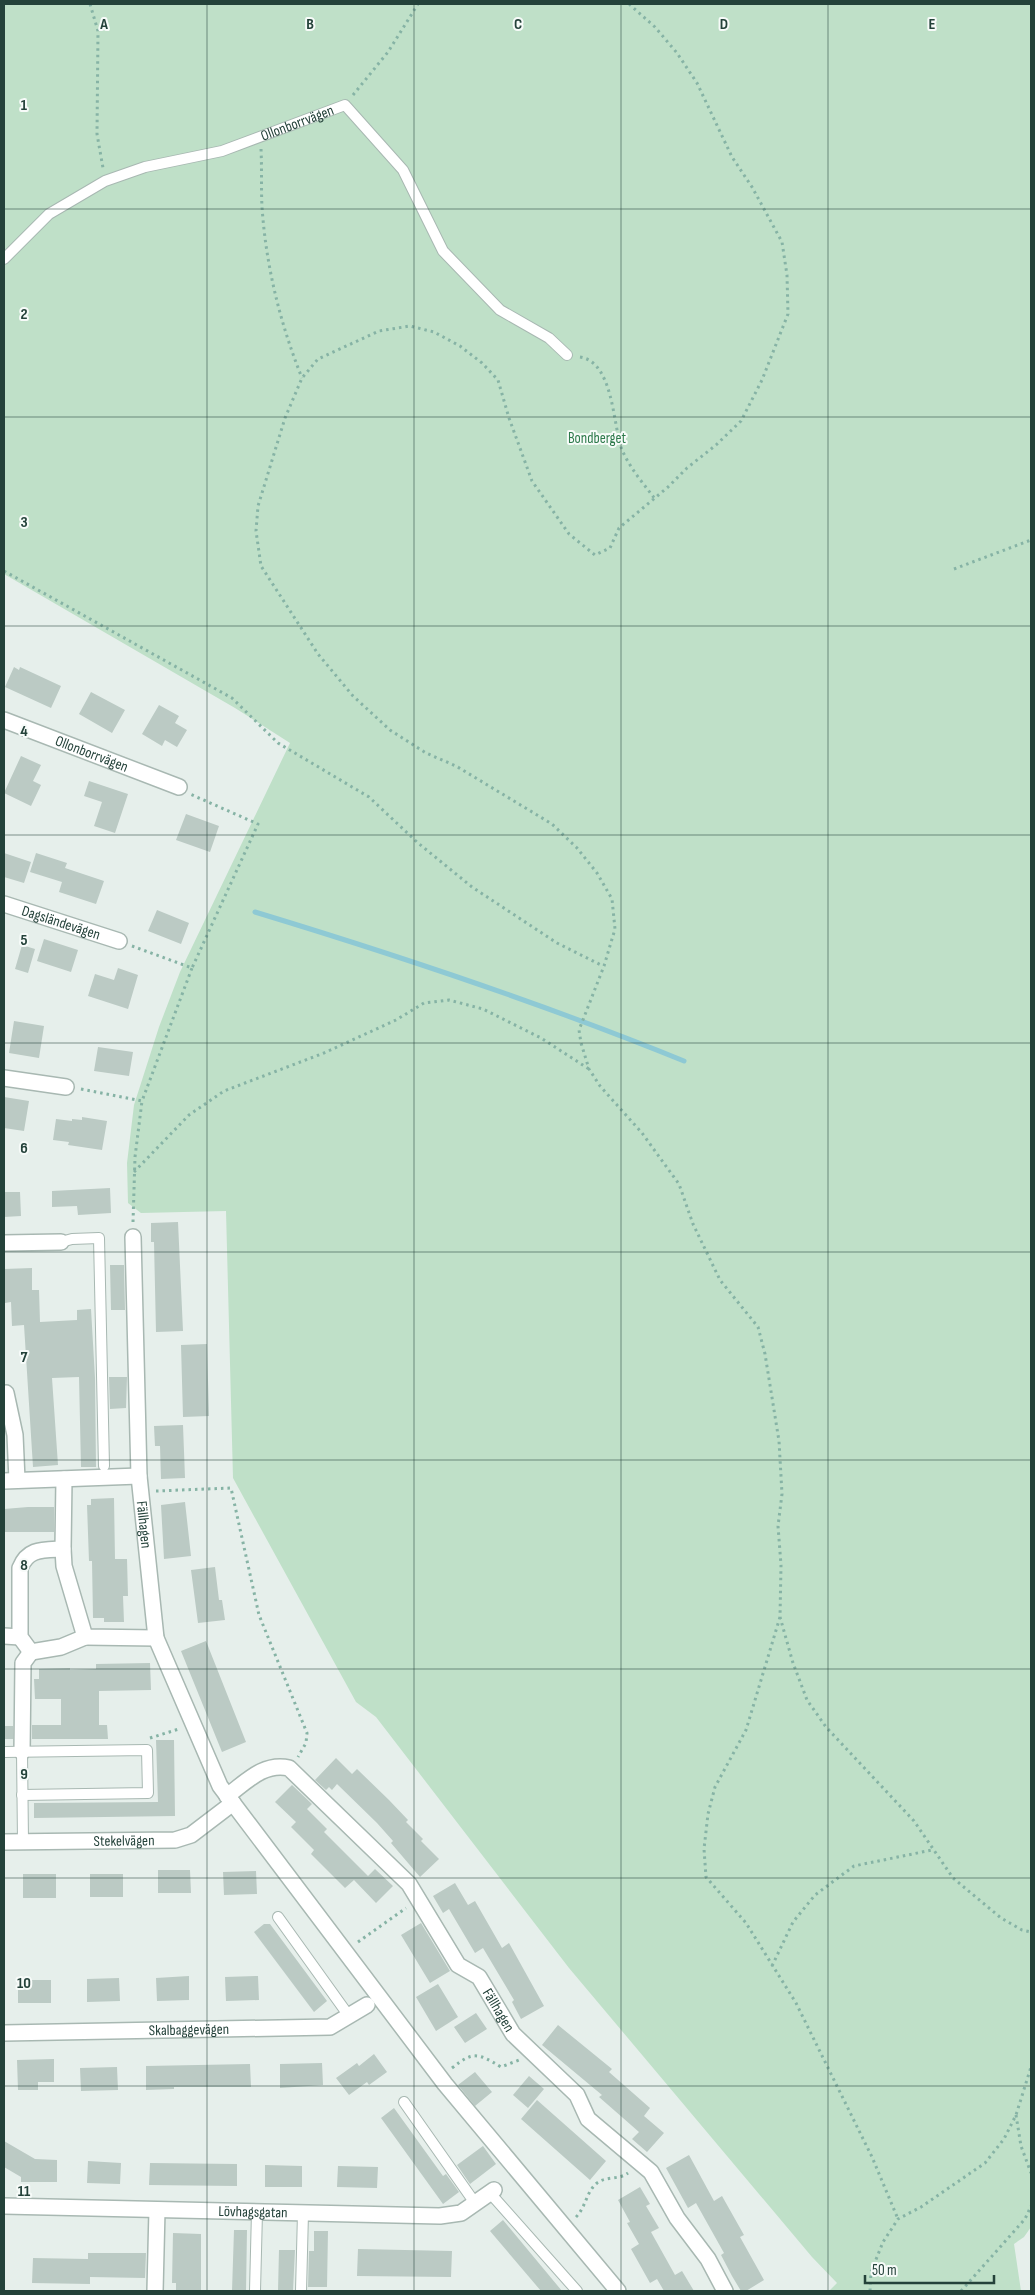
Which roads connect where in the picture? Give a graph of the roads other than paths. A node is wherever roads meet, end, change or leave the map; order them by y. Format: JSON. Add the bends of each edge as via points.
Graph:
{"nodes":[{"id":1,"x":4,"y":259,"type":"edge"},
{"id":2,"x":567,"y":355,"type":"road end"},
{"id":3,"x":4,"y":720,"type":"edge"},
{"id":4,"x":179,"y":787,"type":"road end"},
{"id":5,"x":4,"y":904,"type":"edge"},
{"id":6,"x":119,"y":942,"type":"road end"},
{"id":7,"x":4,"y":1078,"type":"edge"},
{"id":8,"x":66,"y":1087,"type":"road end"},
{"id":9,"x":133,"y":1237,"type":"road end"},
{"id":10,"x":61,"y":1242,"type":"joint"},
{"id":11,"x":4,"y":1243,"type":"edge"},
{"id":12,"x":4,"y":1390,"type":"edge"},
{"id":13,"x":104,"y":1466,"type":"dead end"},
{"id":14,"x":139,"y":1476,"type":"junction"},
{"id":15,"x":64,"y":1479,"type":"junction"},
{"id":16,"x":11,"y":1481,"type":"edge"},
{"id":17,"x":62,"y":1550,"type":"junction"},
{"id":18,"x":4,"y":1636,"type":"edge"},
{"id":19,"x":20,"y":1637,"type":"junction"},
{"id":20,"x":85,"y":1638,"type":"junction"},
{"id":21,"x":156,"y":1638,"type":"junction"},
{"id":22,"x":31,"y":1652,"type":"junction"},
{"id":23,"x":4,"y":1752,"type":"edge"},
{"id":24,"x":22,"y":1752,"type":"junction"},
{"id":25,"x":22,"y":1796,"type":"junction"},
{"id":26,"x":230,"y":1799,"type":"junction"},
{"id":27,"x":23,"y":1841,"type":"junction"},
{"id":28,"x":4,"y":1842,"type":"edge"},
{"id":29,"x":278,"y":1918,"type":"dead end"},
{"id":30,"x":367,"y":2005,"type":"dead end"},
{"id":31,"x":349,"y":2016,"type":"junction"},
{"id":32,"x":4,"y":2033,"type":"edge"},
{"id":33,"x":404,"y":2102,"type":"dead end"},
{"id":34,"x":492,"y":2192,"type":"joint"},
{"id":35,"x":476,"y":2203,"type":"junction"},
{"id":36,"x":4,"y":2206,"type":"edge"},
{"id":37,"x":157,"y":2210,"type":"junction"},
{"id":38,"x":256,"y":2212,"type":"junction"},
{"id":39,"x":304,"y":2213,"type":"junction"},
{"id":40,"x":155,"y":2291,"type":"edge"},
{"id":41,"x":255,"y":2291,"type":"edge"},
{"id":42,"x":301,"y":2291,"type":"edge"},
{"id":43,"x":577,"y":2291,"type":"edge"},
{"id":44,"x":618,"y":2291,"type":"edge"},
{"id":45,"x":725,"y":2291,"type":"edge"}],
"edges":[{"from":1,"to":2,"type":"lane","name":"Ollonborrvägen","via":[[49,214],[105,181],[145,167],[222,151],[345,105],[404,170],[442,251],[500,310],[549,338]]},
{"from":3,"to":4,"type":"street","name":"Ollonborrvägen"},
{"from":5,"to":6,"type":"street","name":"Dagsländevägen"},
{"from":7,"to":8,"type":"street"},
{"from":9,"to":14,"type":"street","name":"Fällhagen"},
{"from":10,"to":11,"type":"street"},
{"from":10,"to":13,"type":"lane","via":[[98,1238]]},
{"from":12,"to":16,"type":"street","via":[[15,1435]]},
{"from":14,"to":15,"type":"street"},
{"from":14,"to":21,"type":"street","name":"Fällhagen"},
{"from":15,"to":16,"type":"street"},
{"from":15,"to":17,"type":"street"},
{"from":17,"to":19,"type":"street","via":[[39,1550],[24,1559],[20,1568]]},
{"from":17,"to":20,"type":"street"},
{"from":18,"to":19,"type":"street"},
{"from":19,"to":22,"type":"street"},
{"from":20,"to":21,"type":"street"},
{"from":20,"to":22,"type":"street","via":[[61,1647]]},
{"from":21,"to":26,"type":"street","name":"Fällhagen","via":[[220,1786]]},
{"from":22,"to":24,"type":"street","via":[[23,1664]]},
{"from":23,"to":24,"type":"lane"},
{"from":24,"to":25,"type":"lane"},
{"from":24,"to":25,"type":"lane","via":[[147,1750],[148,1793]]},
{"from":25,"to":27,"type":"lane"},
{"from":26,"to":27,"type":"street","name":"Stekelvägen","via":[[191,1835],[175,1840]]},
{"from":26,"to":44,"type":"street","name":"Fällhagen","via":[[440,2078]]},
{"from":26,"to":45,"type":"street","name":"Fällhagen","via":[[260,1771],[273,1766],[289,1768],[409,1884],[458,1965],[479,1977],[513,2034],[577,2095],[588,2119],[651,2172]]},
{"from":27,"to":28,"type":"street","name":"Stekelvägen"},
{"from":29,"to":31,"type":"lane"},
{"from":30,"to":31,"type":"street","name":"Skalbaggevägen"},
{"from":31,"to":32,"type":"street","name":"Skalbaggevägen","via":[[330,2027],[310,2028]]},
{"from":33,"to":35,"type":"lane"},
{"from":34,"to":35,"type":"street","name":"Lövhagsgatan"},
{"from":34,"to":43,"type":"lane"},
{"from":35,"to":39,"type":"street","name":"Lövhagsgatan","via":[[461,2213],[440,2216]]},
{"from":36,"to":37,"type":"street","name":"Lövhagsgatan"},
{"from":37,"to":38,"type":"street","name":"Lövhagsgatan"},
{"from":37,"to":40,"type":"street"},
{"from":38,"to":39,"type":"street","name":"Lövhagsgatan"},
{"from":38,"to":41,"type":"lane"},
{"from":39,"to":42,"type":"lane"}]}
